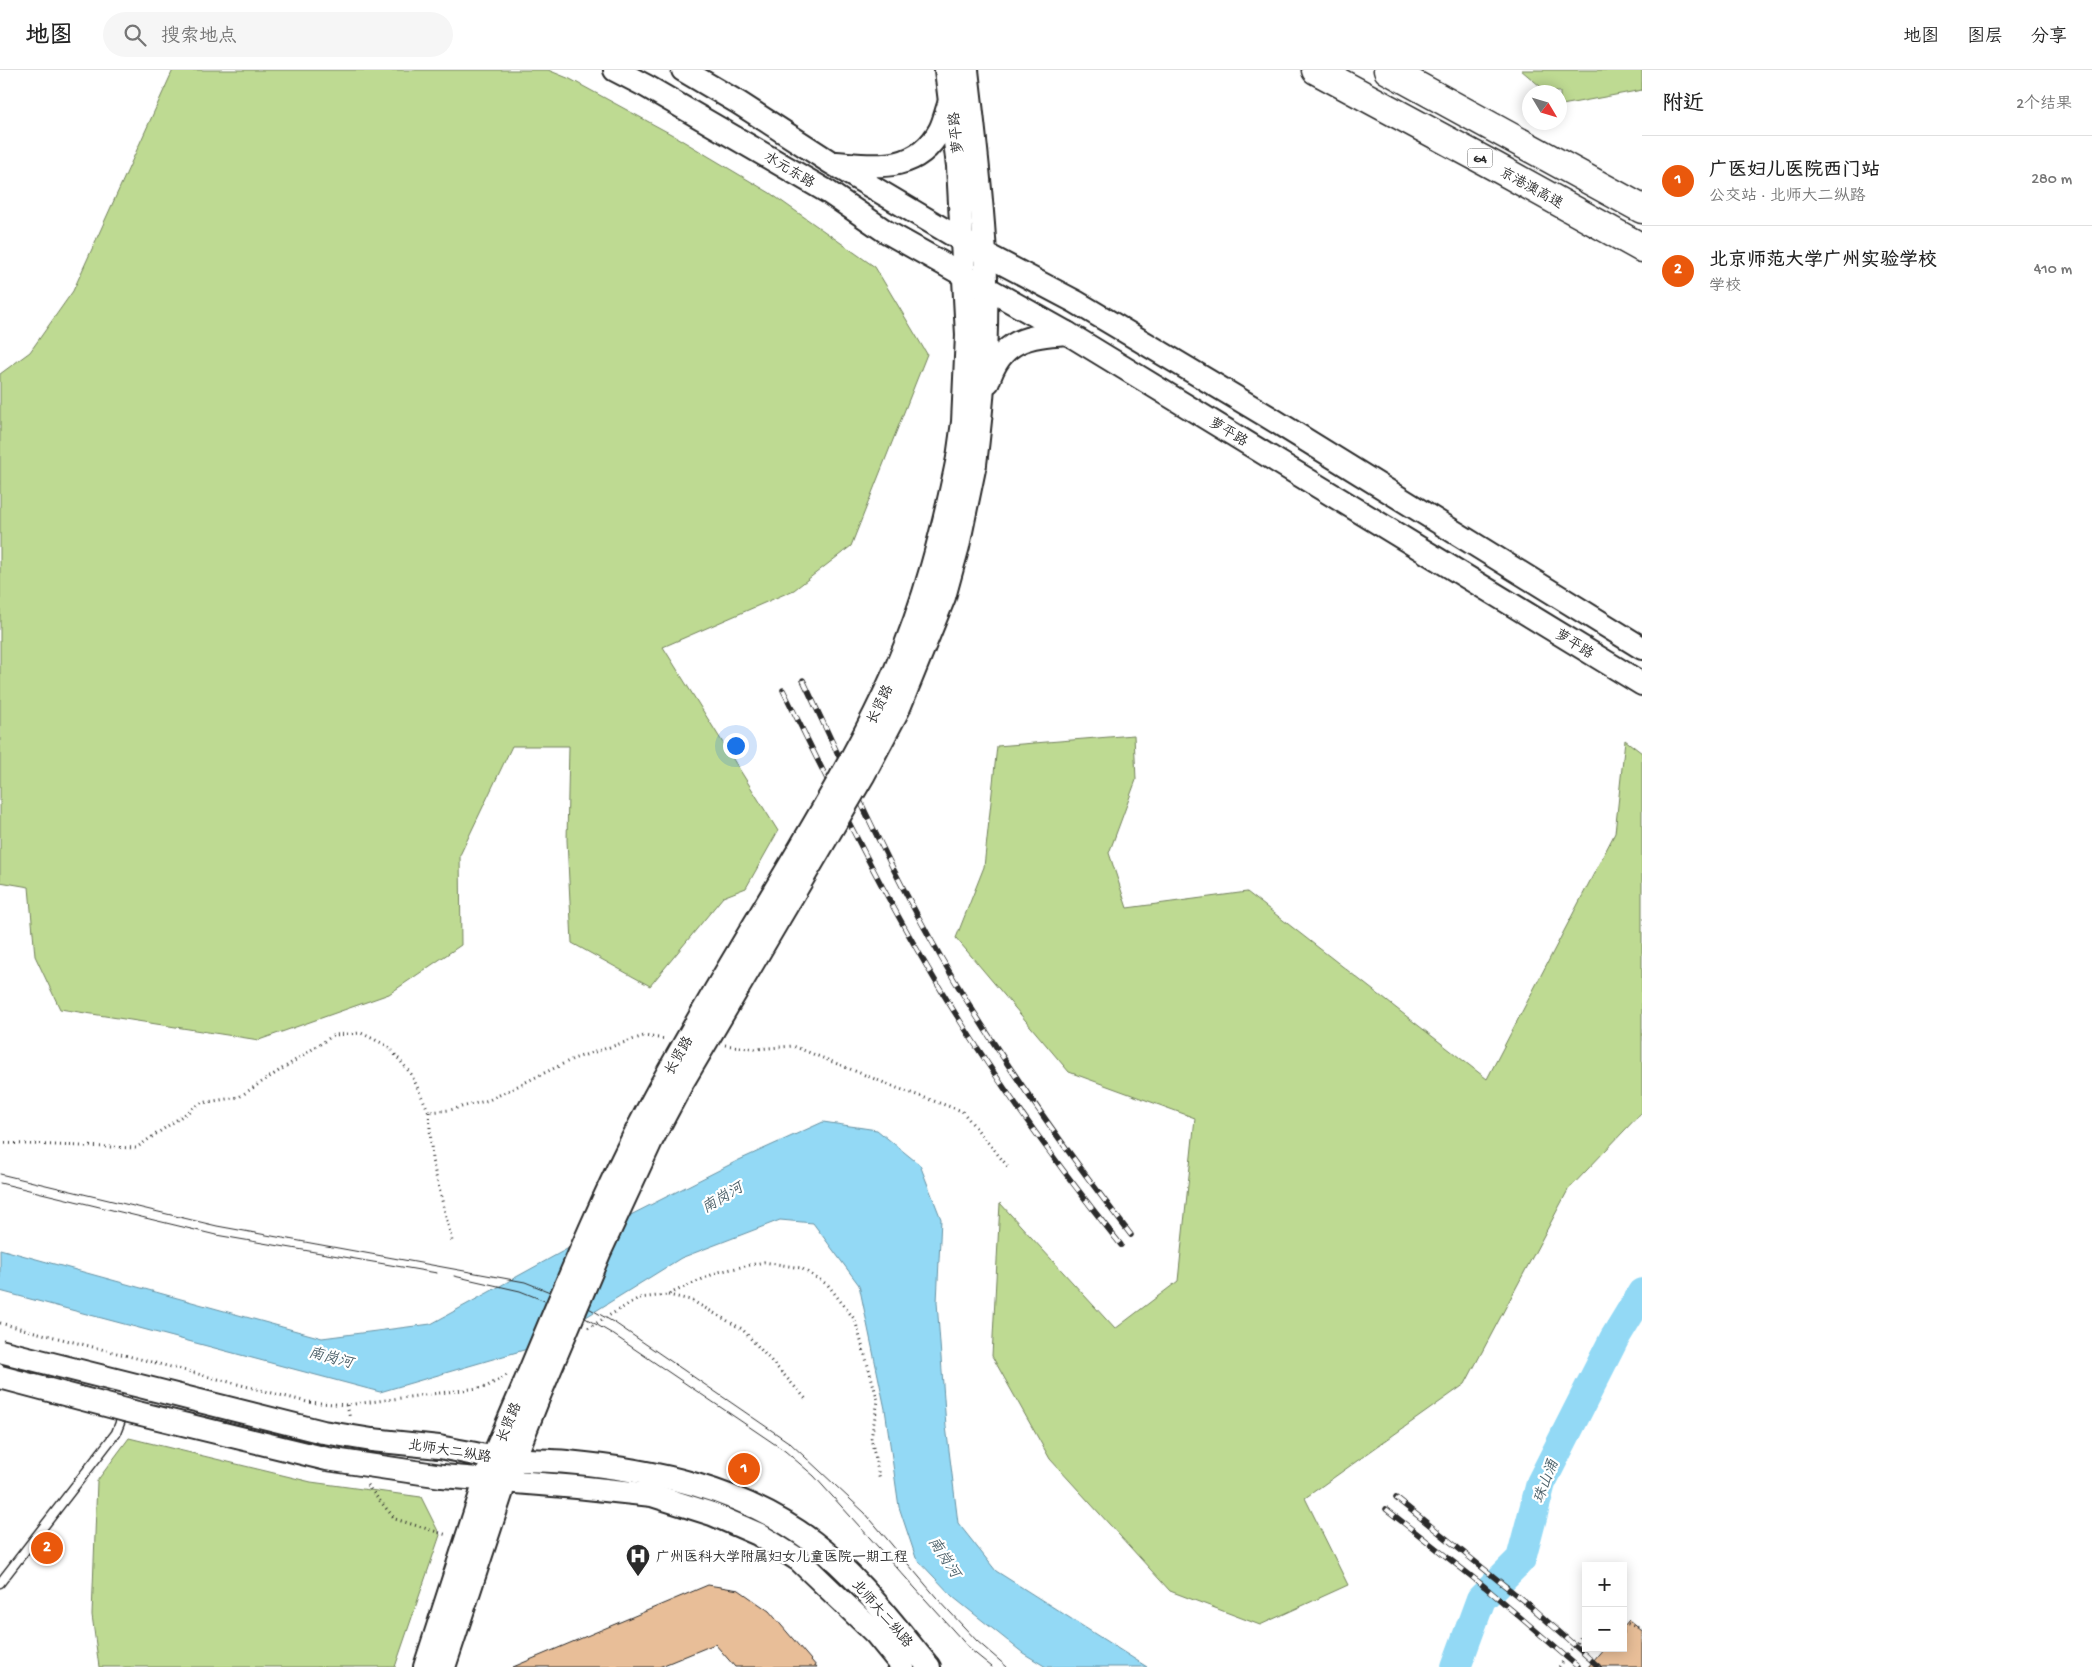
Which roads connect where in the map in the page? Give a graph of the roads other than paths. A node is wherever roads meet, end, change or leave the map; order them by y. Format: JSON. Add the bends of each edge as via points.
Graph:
{"nodes":[{"id":1,"x":615,"y":70,"type":"edge"},
{"id":2,"x":683,"y":70,"type":"edge"},
{"id":3,"x":944,"y":70,"type":"edge"},
{"id":4,"x":967,"y":70,"type":"edge"},
{"id":5,"x":975,"y":70,"type":"edge"},
{"id":6,"x":1316,"y":70,"type":"edge"},
{"id":7,"x":1388,"y":70,"type":"edge"},
{"id":8,"x":951,"y":99,"type":"junction"},
{"id":9,"x":976,"y":159,"type":"junction"},
{"id":10,"x":830,"y":162,"type":"junction"},
{"id":11,"x":1642,"y":209,"type":"edge"},
{"id":12,"x":962,"y":240,"type":"junction"},
{"id":13,"x":1642,"y":248,"type":"edge"},
{"id":14,"x":985,"y":254,"type":"junction"},
{"id":15,"x":963,"y":272,"type":"junction"},
{"id":16,"x":986,"y":286,"type":"junction"},
{"id":17,"x":1067,"y":333,"type":"junction"},
{"id":18,"x":983,"y":400,"type":"junction"},
{"id":19,"x":966,"y":461,"type":"junction"},
{"id":20,"x":1642,"y":648,"type":"edge"},
{"id":21,"x":1642,"y":684,"type":"edge"},
{"id":22,"x":0,"y":1351,"type":"edge"},
{"id":23,"x":0,"y":1377,"type":"edge"},
{"id":24,"x":128,"y":1384,"type":"junction"},
{"id":25,"x":125,"y":1410,"type":"junction"},
{"id":26,"x":503,"y":1458,"type":"junction"},
{"id":27,"x":495,"y":1481,"type":"junction"},
{"id":28,"x":0,"y":1583,"type":"edge"},
{"id":29,"x":425,"y":1667,"type":"edge"},
{"id":30,"x":444,"y":1667,"type":"edge"},
{"id":31,"x":903,"y":1667,"type":"edge"},
{"id":32,"x":929,"y":1667,"type":"edge"}],
"edges":[{"from":1,"to":15,"type":"street","name":"水元东路","via":[[828,192],[885,230]]},
{"from":2,"to":10,"type":"street","name":"水元东路"},
{"from":3,"to":8,"type":"street","name":"萝平路"},
{"from":4,"to":9,"type":"street","name":"萝平路"},
{"from":5,"to":9,"type":"street","name":"萝平路"},
{"from":6,"to":13,"type":"highway","name":"京港澳高速","number":"G4"},
{"from":7,"to":11,"type":"highway","number":"G4"},
{"from":8,"to":10,"type":"street","via":[[936,136],[923,152],[910,160],[878,166]]},
{"from":8,"to":12,"type":"street","name":"萝平路"},
{"from":9,"to":14,"type":"street","name":"萝平路"},
{"from":10,"to":12,"type":"street","name":"水元东路"},
{"from":12,"to":14,"type":"street","name":"水元东路"},
{"from":12,"to":15,"type":"street","name":"萝平路"},
{"from":14,"to":16,"type":"street","name":"萝平路"},
{"from":14,"to":20,"type":"street","via":[[1076,302],[1267,416]]},
{"from":15,"to":16,"type":"street","name":"萝平路"},
{"from":15,"to":19,"type":"street","via":[[968,335],[963,422]]},
{"from":16,"to":17,"type":"street","name":"萝平路"},
{"from":16,"to":18,"type":"street","name":"萝平路"},
{"from":17,"to":18,"type":"street","via":[[1041,335],[1014,344],[1001,354]]},
{"from":17,"to":21,"type":"street","name":"萝平路"},
{"from":18,"to":19,"type":"street"},
{"from":19,"to":26,"type":"street","name":"长贤路","bridge":true,"via":[[908,640],[883,697],[851,761],[629,1145],[590,1227],[525,1383]]},
{"from":22,"to":24,"type":"street","name":"北师大二纵路","bridge":true},
{"from":23,"to":25,"type":"street","name":"北师大二纵路","bridge":true},
{"from":24,"to":25,"type":"lane"},
{"from":24,"to":26,"type":"street","name":"北师大二纵路","bridge":true,"via":[[323,1432]]},
{"from":25,"to":27,"type":"street","name":"北师大二纵路","bridge":true,"via":[[327,1459]]},
{"from":25,"to":28,"type":"lane","via":[[116,1433]]},
{"from":26,"to":27,"type":"street","name":"长贤路"},
{"from":26,"to":32,"type":"street","name":"北师大二纵路","via":[[631,1470],[669,1477],[737,1499],[783,1522],[838,1564]]},
{"from":27,"to":29,"type":"street","name":"长贤路"},
{"from":27,"to":30,"type":"street","name":"长贤路"},
{"from":27,"to":31,"type":"street","name":"北师大二纵路","via":[[652,1496],[712,1514],[758,1534],[799,1560],[819,1578],[876,1634]]}]}
